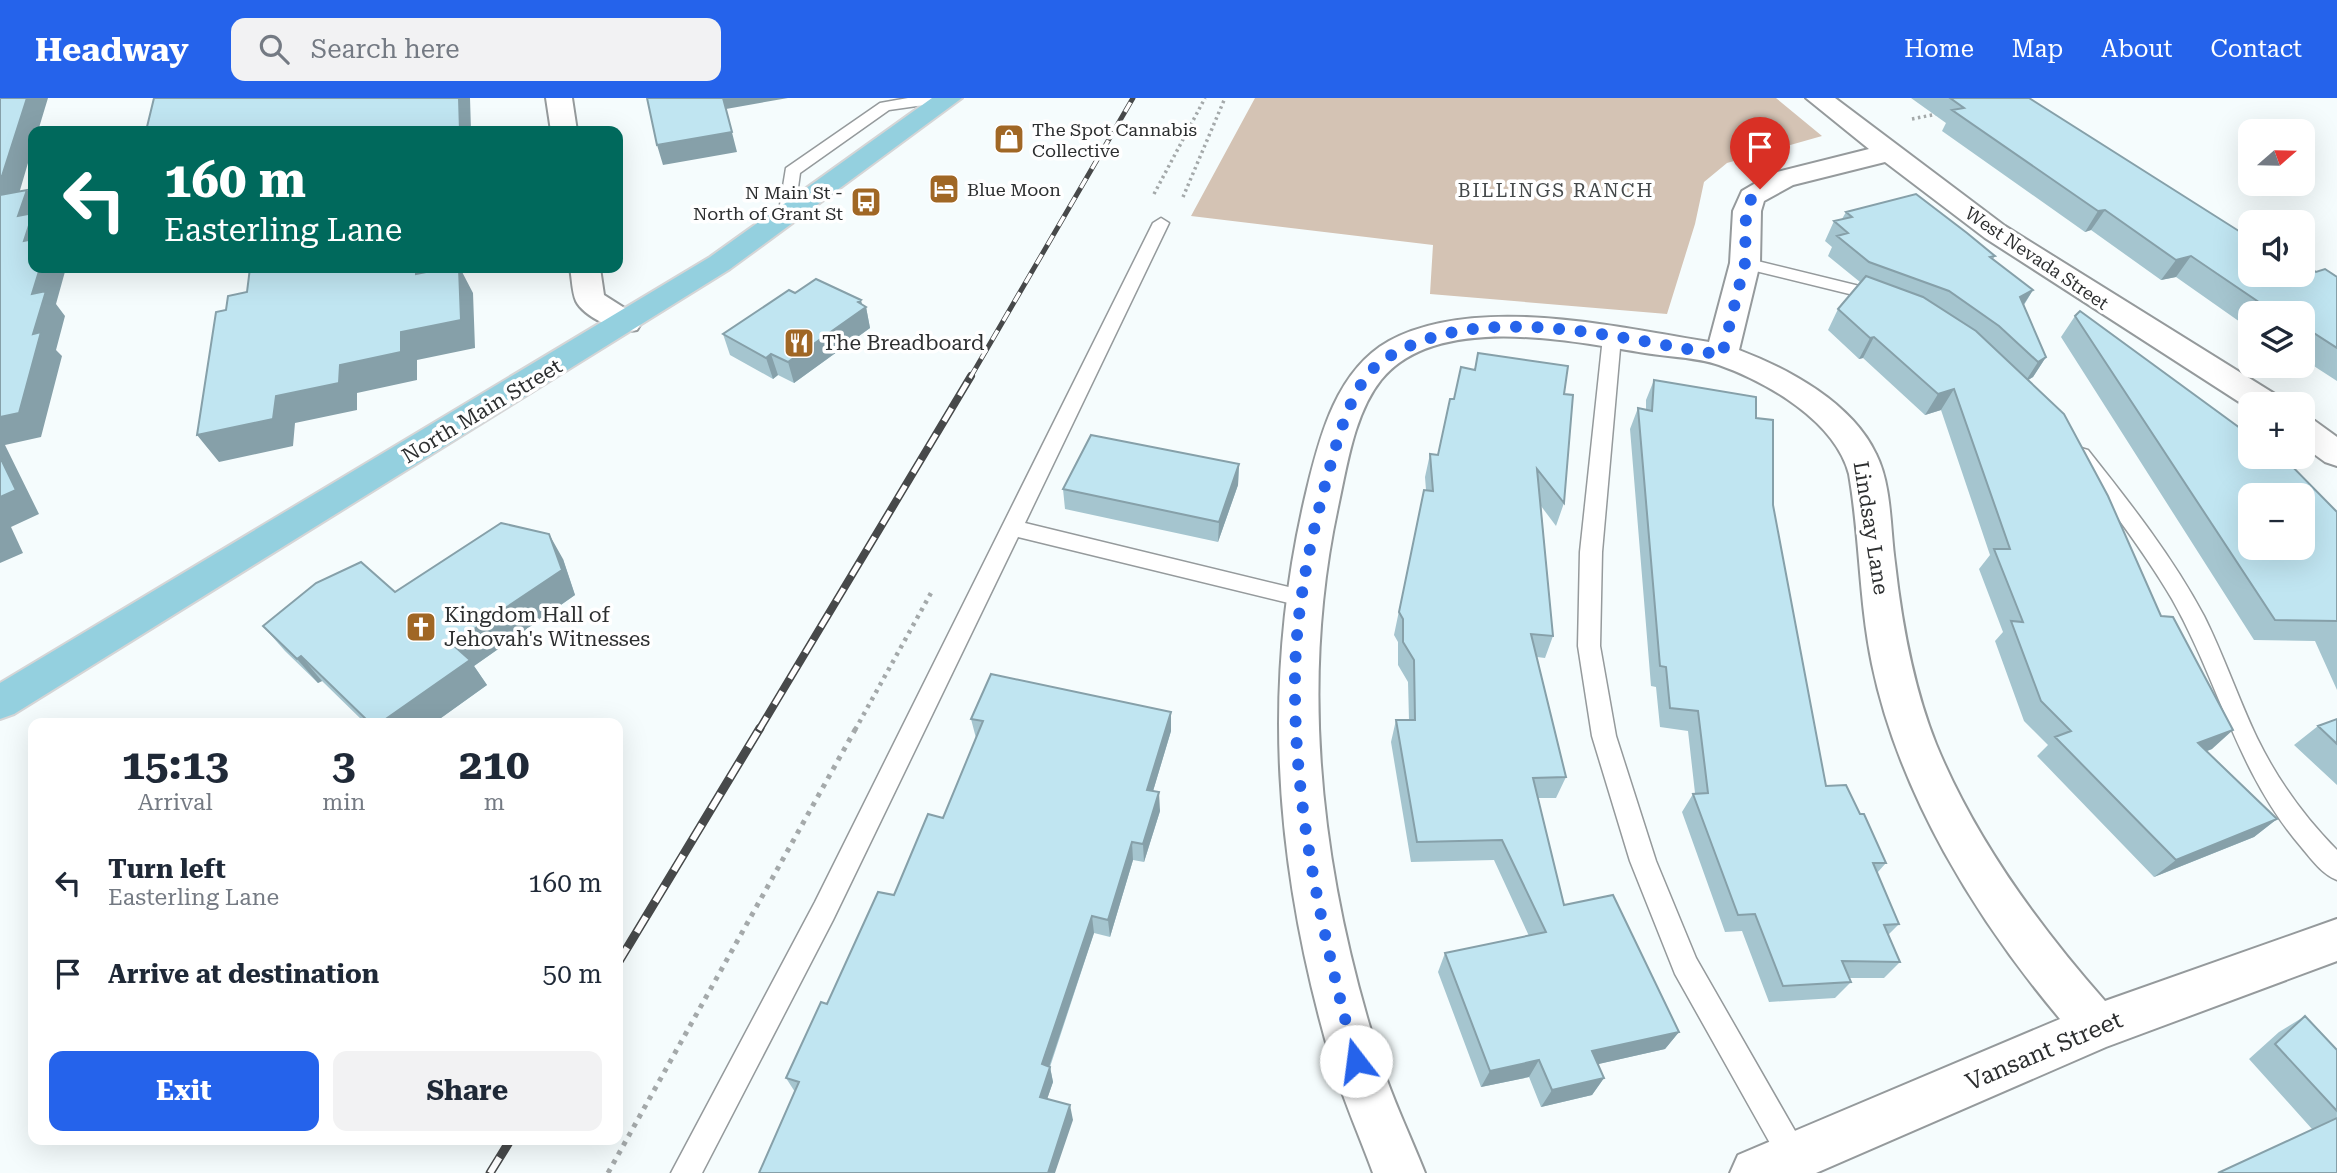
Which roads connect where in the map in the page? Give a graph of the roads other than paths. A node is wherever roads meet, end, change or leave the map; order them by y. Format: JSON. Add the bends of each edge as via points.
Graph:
{"nodes":[{"id":1,"x":559,"y":98,"type":"edge"},
{"id":2,"x":938,"y":98,"type":"edge"},
{"id":3,"x":949,"y":98,"type":"edge"},
{"id":4,"x":1819,"y":98,"type":"edge"},
{"id":5,"x":563,"y":126,"type":"edge"},
{"id":6,"x":1887,"y":153,"type":"junction"},
{"id":7,"x":786,"y":217,"type":"junction"},
{"id":8,"x":1161,"y":223,"type":"road end"},
{"id":9,"x":1745,"y":263,"type":"junction"},
{"id":10,"x":586,"y":273,"type":"edge"},
{"id":11,"x":1900,"y":303,"type":"edge"},
{"id":12,"x":626,"y":323,"type":"junction"},
{"id":13,"x":1612,"y":337,"type":"junction"},
{"id":14,"x":1722,"y":355,"type":"junction"},
{"id":15,"x":2247,"y":392,"type":"edge"},
{"id":16,"x":2065,"y":436,"type":"edge"},
{"id":17,"x":2315,"y":438,"type":"edge"},
{"id":18,"x":2337,"y":454,"type":"edge"},
{"id":19,"x":1014,"y":528,"type":"junction"},
{"id":20,"x":1301,"y":598,"type":"junction"},
{"id":21,"x":0,"y":703,"type":"edge"},
{"id":22,"x":2337,"y":868,"type":"edge"},
{"id":23,"x":2337,"y":940,"type":"edge"},
{"id":24,"x":2097,"y":1027,"type":"junction"},
{"id":25,"x":1775,"y":1165,"type":"edge"},
{"id":26,"x":686,"y":1173,"type":"edge"},
{"id":27,"x":1399,"y":1173,"type":"edge"}],
"edges":[{"from":1,"to":5,"type":"street"},
{"from":2,"to":7,"type":"lane","via":[[885,106],[792,172]]},
{"from":3,"to":7,"type":"main road","name":"North Main Street"},
{"from":4,"to":6,"type":"street","name":"West Nevada Street"},
{"from":6,"to":9,"type":"street","via":[[1760,189],[1746,211]]},
{"from":6,"to":15,"type":"street","name":"West Nevada Street","via":[[2048,268]]},
{"from":7,"to":12,"type":"main road","name":"North Main Street"},
{"from":8,"to":19,"type":"lane"},
{"from":9,"to":11,"type":"lane"},
{"from":9,"to":14,"type":"street"},
{"from":10,"to":12,"type":"street","via":[[590,299]]},
{"from":12,"to":21,"type":"main road","name":"North Main Street"},
{"from":13,"to":14,"type":"street","name":"Lindsay Lane"},
{"from":13,"to":20,"type":"street","name":"Lindsay Lane","via":[[1517,326],[1478,327],[1446,332],[1382,360],[1359,388],[1346,416],[1317,514]]},
{"from":13,"to":25,"type":"lane","via":[[1591,552],[1590,646],[1604,736],[1643,861]]},
{"from":14,"to":24,"type":"street","name":"Lindsay Lane","via":[[1789,388],[1840,427],[1859,450],[1868,482],[1889,648],[1900,700],[1922,758],[2019,930]]},
{"from":16,"to":22,"type":"lane","via":[[2153,552],[2205,641],[2261,772],[2289,816]]},
{"from":17,"to":18,"type":"street"},
{"from":19,"to":20,"type":"lane"},
{"from":19,"to":26,"type":"lane","via":[[824,911]]},
{"from":20,"to":27,"type":"street","name":"Lindsay Lane","via":[[1294,689],[1302,803],[1320,923],[1356,1061]]},
{"from":23,"to":24,"type":"street","name":"Vansant Street"},
{"from":24,"to":25,"type":"street","name":"Vansant Street"}]}
